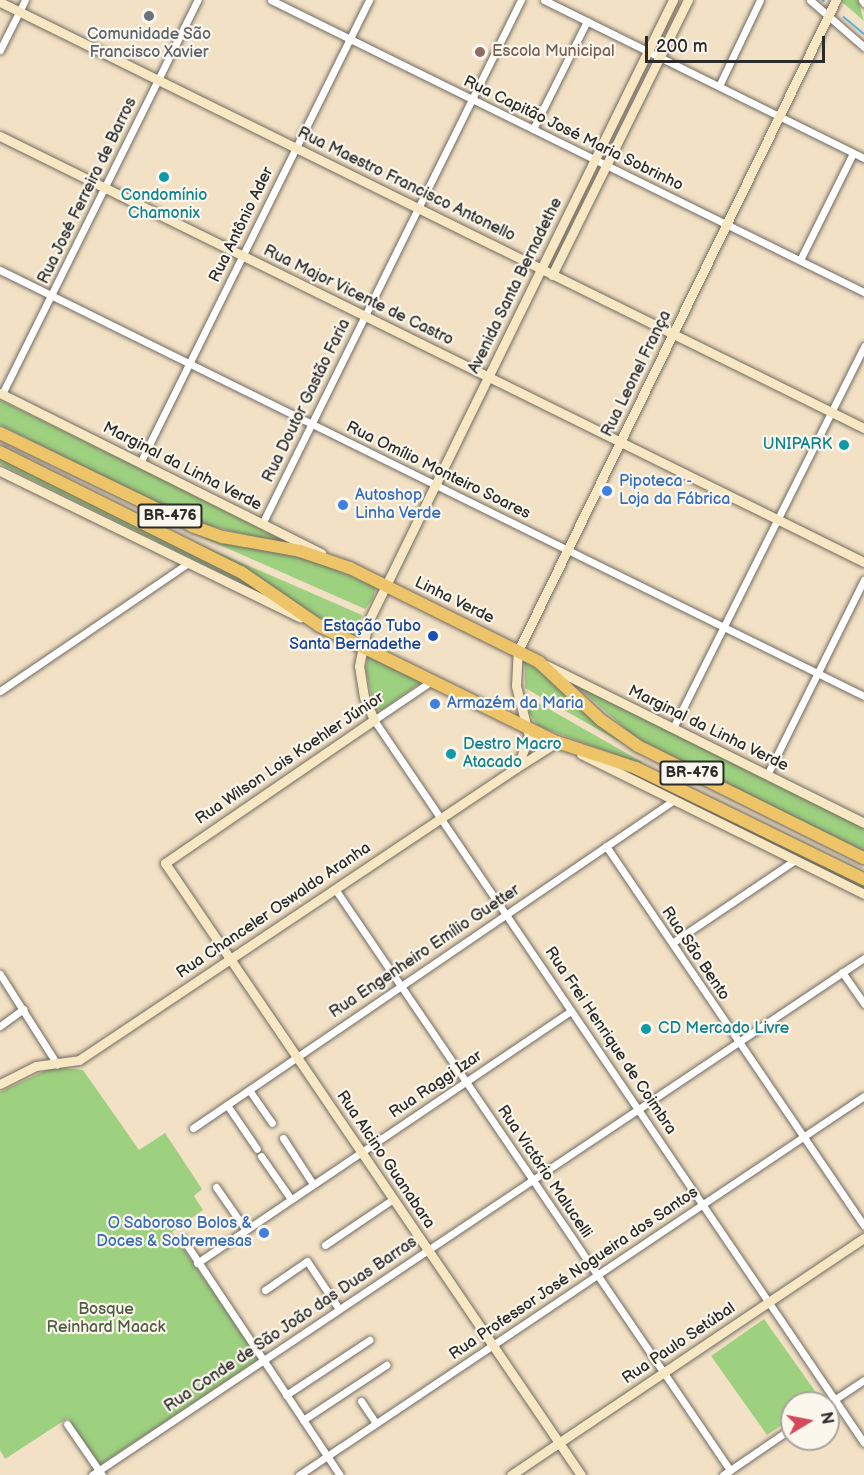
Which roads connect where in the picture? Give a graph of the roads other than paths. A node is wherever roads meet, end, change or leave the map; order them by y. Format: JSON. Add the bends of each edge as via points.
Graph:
{"nodes":[{"id":1,"x":25,"y":0,"type":"edge"},
{"id":2,"x":198,"y":0,"type":"edge"},
{"id":3,"x":271,"y":0,"type":"edge"},
{"id":4,"x":369,"y":0,"type":"edge"},
{"id":5,"x":521,"y":0,"type":"edge"},
{"id":6,"x":544,"y":0,"type":"edge"},
{"id":7,"x":673,"y":0,"type":"edge"},
{"id":8,"x":688,"y":0,"type":"edge"},
{"id":9,"x":760,"y":0,"type":"edge"},
{"id":10,"x":810,"y":0,"type":"edge"},
{"id":11,"x":836,"y":0,"type":"edge"},
{"id":12,"x":0,"y":2,"type":"edge"},
{"id":13,"x":19,"y":11,"type":"junction"},
{"id":14,"x":829,"y":17,"type":"junction"},
{"id":15,"x":587,"y":21,"type":"junction"},
{"id":16,"x":350,"y":39,"type":"junction"},
{"id":17,"x":864,"y":46,"type":"edge"},
{"id":18,"x":0,"y":50,"type":"edge"},
{"id":19,"x":648,"y":51,"type":"junction"},
{"id":20,"x":660,"y":57,"type":"junction"},
{"id":21,"x":158,"y":80,"type":"junction"},
{"id":22,"x":719,"y":86,"type":"junction"},
{"id":23,"x":472,"y":99,"type":"junction"},
{"id":24,"x":780,"y":117,"type":"junction"},
{"id":25,"x":533,"y":129,"type":"junction"},
{"id":26,"x":0,"y":136,"type":"edge"},
{"id":27,"x":296,"y":148,"type":"junction"},
{"id":28,"x":853,"y":153,"type":"junction"},
{"id":29,"x":864,"y":158,"type":"edge"},
{"id":30,"x":594,"y":159,"type":"junction"},
{"id":31,"x":606,"y":165,"type":"junction"},
{"id":32,"x":104,"y":188,"type":"junction"},
{"id":33,"x":418,"y":208,"type":"junction"},
{"id":34,"x":727,"y":225,"type":"junction"},
{"id":35,"x":242,"y":256,"type":"junction"},
{"id":36,"x":800,"y":261,"type":"junction"},
{"id":37,"x":541,"y":269,"type":"junction"},
{"id":38,"x":0,"y":270,"type":"edge"},
{"id":39,"x":552,"y":274,"type":"junction"},
{"id":40,"x":864,"y":292,"type":"edge"},
{"id":41,"x":51,"y":295,"type":"junction"},
{"id":42,"x":364,"y":316,"type":"junction"},
{"id":43,"x":674,"y":334,"type":"junction"},
{"id":44,"x":864,"y":346,"type":"edge"},
{"id":45,"x":189,"y":363,"type":"junction"},
{"id":46,"x":488,"y":377,"type":"junction"},
{"id":47,"x":1,"y":393,"type":"edge"},
{"id":48,"x":831,"y":412,"type":"junction"},
{"id":49,"x":311,"y":423,"type":"junction"},
{"id":50,"x":864,"y":428,"type":"edge"},
{"id":51,"x":0,"y":433,"type":"edge"},
{"id":52,"x":621,"y":442,"type":"junction"},
{"id":53,"x":0,"y":452,"type":"edge"},
{"id":54,"x":140,"y":463,"type":"junction"},
{"id":55,"x":0,"y":471,"type":"edge"},
{"id":56,"x":435,"y":484,"type":"junction"},
{"id":57,"x":778,"y":519,"type":"junction"},
{"id":58,"x":262,"y":524,"type":"junction"},
{"id":59,"x":568,"y":550,"type":"junction"},
{"id":60,"x":864,"y":562,"type":"edge"},
{"id":61,"x":187,"y":564,"type":"junction"},
{"id":62,"x":350,"y":568,"type":"junction"},
{"id":63,"x":864,"y":580,"type":"edge"},
{"id":64,"x":386,"y":585,"type":"junction"},
{"id":65,"x":318,"y":625,"type":"junction"},
{"id":66,"x":724,"y":627,"type":"junction"},
{"id":67,"x":361,"y":645,"type":"junction"},
{"id":68,"x":518,"y":651,"type":"junction"},
{"id":69,"x":539,"y":662,"type":"junction"},
{"id":70,"x":818,"y":673,"type":"junction"},
{"id":71,"x":433,"y":680,"type":"junction"},
{"id":72,"x":0,"y":691,"type":"edge"},
{"id":73,"x":864,"y":696,"type":"edge"},
{"id":74,"x":374,"y":720,"type":"junction"},
{"id":75,"x":529,"y":726,"type":"junction"},
{"id":76,"x":673,"y":729,"type":"junction"},
{"id":77,"x":557,"y":742,"type":"junction"},
{"id":78,"x":516,"y":768,"type":"junction"},
{"id":79,"x":767,"y":775,"type":"junction"},
{"id":80,"x":674,"y":800,"type":"junction"},
{"id":81,"x":441,"y":819,"type":"junction"},
{"id":82,"x":864,"y":822,"type":"edge"},
{"id":83,"x":606,"y":846,"type":"junction"},
{"id":84,"x":864,"y":858,"type":"edge"},
{"id":85,"x":795,"y":860,"type":"junction"},
{"id":86,"x":165,"y":863,"type":"joint"},
{"id":87,"x":864,"y":879,"type":"edge"},
{"id":88,"x":336,"y":889,"type":"junction"},
{"id":89,"x":864,"y":894,"type":"edge"},
{"id":90,"x":505,"y":914,"type":"junction"},
{"id":91,"x":672,"y":943,"type":"junction"},
{"id":92,"x":864,"y":958,"type":"edge"},
{"id":93,"x":230,"y":959,"type":"junction"},
{"id":94,"x":842,"y":972,"type":"junction"},
{"id":95,"x":0,"y":974,"type":"edge"},
{"id":96,"x":400,"y":984,"type":"junction"},
{"id":97,"x":864,"y":1004,"type":"edge"},
{"id":98,"x":23,"y":1009,"type":"junction"},
{"id":99,"x":571,"y":1011,"type":"junction"},
{"id":100,"x":0,"y":1026,"type":"edge"},
{"id":101,"x":739,"y":1042,"type":"junction"},
{"id":102,"x":297,"y":1058,"type":"junction"},
{"id":103,"x":57,"y":1064,"type":"junction"},
{"id":104,"x":466,"y":1081,"type":"junction"},
{"id":105,"x":0,"y":1084,"type":"edge"},
{"id":106,"x":249,"y":1090,"type":"junction"},
{"id":107,"x":864,"y":1096,"type":"edge"},
{"id":108,"x":227,"y":1105,"type":"junction"},
{"id":109,"x":638,"y":1109,"type":"junction"},
{"id":110,"x":272,"y":1123,"type":"dead end"},
{"id":111,"x":193,"y":1128,"type":"dead end"},
{"id":112,"x":803,"y":1137,"type":"junction"},
{"id":113,"x":282,"y":1138,"type":"dead end"},
{"id":114,"x":257,"y":1149,"type":"dead end"},
{"id":115,"x":361,"y":1152,"type":"junction"},
{"id":116,"x":261,"y":1156,"type":"dead end"},
{"id":117,"x":533,"y":1180,"type":"junction"},
{"id":118,"x":313,"y":1184,"type":"junction"},
{"id":119,"x":216,"y":1187,"type":"dead end"},
{"id":120,"x":291,"y":1199,"type":"junction"},
{"id":121,"x":393,"y":1199,"type":"junction"},
{"id":122,"x":702,"y":1205,"type":"junction"},
{"id":123,"x":864,"y":1226,"type":"edge"},
{"id":124,"x":246,"y":1230,"type":"junction"},
{"id":125,"x":864,"y":1238,"type":"edge"},
{"id":126,"x":183,"y":1239,"type":"dead end"},
{"id":127,"x":325,"y":1245,"type":"dead end"},
{"id":128,"x":428,"y":1250,"type":"junction"},
{"id":129,"x":196,"y":1263,"type":"junction"},
{"id":130,"x":598,"y":1275,"type":"junction"},
{"id":131,"x":265,"y":1290,"type":"dead end"},
{"id":132,"x":768,"y":1302,"type":"junction"},
{"id":133,"x":339,"y":1309,"type":"junction"},
{"id":134,"x":369,"y":1340,"type":"dead end"},
{"id":135,"x":493,"y":1345,"type":"junction"},
{"id":136,"x":263,"y":1361,"type":"junction"},
{"id":137,"x":386,"y":1365,"type":"dead end"},
{"id":138,"x":664,"y":1372,"type":"junction"},
{"id":139,"x":864,"y":1380,"type":"edge"},
{"id":140,"x":824,"y":1391,"type":"edge"},
{"id":141,"x":286,"y":1395,"type":"junction"},
{"id":142,"x":840,"y":1396,"type":"edge"},
{"id":143,"x":362,"y":1401,"type":"dead end"},
{"id":144,"x":840,"y":1413,"type":"edge"},
{"id":145,"x":303,"y":1420,"type":"junction"},
{"id":146,"x":376,"y":1423,"type":"junction"},
{"id":147,"x":67,"y":1424,"type":"dead end"},
{"id":148,"x":780,"y":1436,"type":"edge"},
{"id":149,"x":559,"y":1443,"type":"junction"},
{"id":150,"x":864,"y":1443,"type":"edge"},
{"id":151,"x":327,"y":1456,"type":"junction"},
{"id":152,"x":730,"y":1470,"type":"junction"},
{"id":153,"x":98,"y":1474,"type":"edge"},
{"id":154,"x":298,"y":1475,"type":"edge"},
{"id":155,"x":340,"y":1475,"type":"edge"},
{"id":156,"x":511,"y":1475,"type":"edge"},
{"id":157,"x":581,"y":1475,"type":"edge"},
{"id":158,"x":723,"y":1475,"type":"edge"}],
"edges":[{"from":1,"to":13,"type":"street"},
{"from":2,"to":21,"type":"street","name":"Rua José Ferreira de Barros"},
{"from":3,"to":16,"type":"street","name":"Rua Capitão José Maria Sobrinho"},
{"from":4,"to":16,"type":"street","name":"Rua Antônio Ader"},
{"from":5,"to":23,"type":"street","name":"Rua Doutor Gastão Faria"},
{"from":6,"to":15,"type":"street"},
{"from":7,"to":19,"type":"main road","name":"Avenida Santa Bernadethe"},
{"from":8,"to":20,"type":"main road","name":"Avenida Santa Bernadethe"},
{"from":9,"to":22,"type":"street"},
{"from":10,"to":14,"type":"street"},
{"from":11,"to":14,"type":"main road","name":"Rua Leonel França"},
{"from":12,"to":13,"type":"main road","name":"Rua Maestro Francisco Antonello"},
{"from":13,"to":18,"type":"street"},
{"from":13,"to":21,"type":"main road","name":"Rua Maestro Francisco Antonello"},
{"from":14,"to":17,"type":"street"},
{"from":14,"to":24,"type":"main road","name":"Rua Leonel França"},
{"from":15,"to":19,"type":"street"},
{"from":15,"to":25,"type":"street"},
{"from":16,"to":23,"type":"street","name":"Rua Capitão José Maria Sobrinho"},
{"from":16,"to":27,"type":"street","name":"Rua Antônio Ader"},
{"from":19,"to":20,"type":"street"},
{"from":19,"to":30,"type":"main road","name":"Avenida Santa Bernadethe"},
{"from":20,"to":22,"type":"street"},
{"from":20,"to":31,"type":"main road","name":"Avenida Santa Bernadethe"},
{"from":21,"to":27,"type":"main road","name":"Rua Maestro Francisco Antonello"},
{"from":21,"to":32,"type":"street","name":"Rua José Ferreira de Barros"},
{"from":22,"to":24,"type":"street"},
{"from":23,"to":25,"type":"street","name":"Rua Capitão José Maria Sobrinho"},
{"from":23,"to":33,"type":"street","name":"Rua Doutor Gastão Faria"},
{"from":24,"to":28,"type":"street"},
{"from":24,"to":34,"type":"main road","name":"Rua Leonel França"},
{"from":25,"to":30,"type":"street","name":"Rua Capitão José Maria Sobrinho"},
{"from":26,"to":32,"type":"main road","name":"Rua Major Vicente de Castro"},
{"from":27,"to":33,"type":"main road","name":"Rua Maestro Francisco Antonello"},
{"from":27,"to":35,"type":"street","name":"Rua Antônio Ader"},
{"from":28,"to":29,"type":"street"},
{"from":28,"to":36,"type":"street"},
{"from":30,"to":31,"type":"street","name":"Rua Capitão José Maria Sobrinho"},
{"from":30,"to":37,"type":"main road","name":"Avenida Santa Bernadethe"},
{"from":31,"to":34,"type":"street","name":"Rua Capitão José Maria Sobrinho"},
{"from":31,"to":39,"type":"main road","name":"Avenida Santa Bernadethe"},
{"from":32,"to":35,"type":"main road","name":"Rua Major Vicente de Castro"},
{"from":32,"to":41,"type":"street","name":"Rua José Ferreira de Barros"},
{"from":33,"to":37,"type":"main road","name":"Rua Maestro Francisco Antonello"},
{"from":33,"to":42,"type":"street","name":"Rua Doutor Gastão Faria"},
{"from":34,"to":36,"type":"street","name":"Rua Capitão José Maria Sobrinho"},
{"from":34,"to":43,"type":"main road","name":"Rua Leonel França"},
{"from":35,"to":42,"type":"main road","name":"Rua Major Vicente de Castro"},
{"from":35,"to":45,"type":"street","name":"Rua Antônio Ader"},
{"from":36,"to":40,"type":"street","name":"Rua Capitão José Maria Sobrinho"},
{"from":37,"to":39,"type":"main road","name":"Rua Maestro Francisco Antonello"},
{"from":37,"to":46,"type":"main road","name":"Avenida Santa Bernadethe"},
{"from":38,"to":41,"type":"street","name":"Rua Omílio Monteiro Soares"},
{"from":39,"to":43,"type":"main road","name":"Rua Maestro Francisco Antonello"},
{"from":41,"to":45,"type":"street","name":"Rua Omílio Monteiro Soares"},
{"from":41,"to":47,"type":"street","name":"Rua José Ferreira de Barros"},
{"from":42,"to":46,"type":"main road","name":"Rua Major Vicente de Castro"},
{"from":42,"to":49,"type":"street","name":"Rua Doutor Gastão Faria"},
{"from":43,"to":48,"type":"main road","name":"Rua Maestro Francisco Antonello"},
{"from":43,"to":52,"type":"main road","name":"Rua Leonel França"},
{"from":44,"to":48,"type":"street"},
{"from":45,"to":49,"type":"street","name":"Rua Omílio Monteiro Soares"},
{"from":45,"to":54,"type":"street","name":"Rua Antônio Ader"},
{"from":46,"to":52,"type":"main road","name":"Rua Major Vicente de Castro"},
{"from":46,"to":56,"type":"main road","name":"Avenida Santa Bernadethe"},
{"from":47,"to":54,"type":"main road","name":"Marginal da Linha Verde"},
{"from":48,"to":50,"type":"main road","name":"Rua Maestro Francisco Antonello"},
{"from":48,"to":57,"type":"street"},
{"from":49,"to":56,"type":"street","name":"Rua Omílio Monteiro Soares"},
{"from":49,"to":58,"type":"street","name":"Rua Doutor Gastão Faria"},
{"from":51,"to":62,"type":"highway","name":"Linha Verde","number":"BR-476","via":[[192,526],[223,537],[300,551]]},
{"from":52,"to":57,"type":"main road","name":"Rua Major Vicente de Castro"},
{"from":52,"to":59,"type":"main road","name":"Rua Leonel França"},
{"from":53,"to":65,"type":"highway","number":"BR-476","via":[[241,572]]},
{"from":54,"to":58,"type":"main road","name":"Marginal da Linha Verde"},
{"from":55,"to":61,"type":"main road"},
{"from":56,"to":59,"type":"street","name":"Rua Omílio Monteiro Soares"},
{"from":56,"to":64,"type":"main road","name":"Avenida Santa Bernadethe"},
{"from":57,"to":60,"type":"main road","name":"Rua Major Vicente de Castro"},
{"from":57,"to":66,"type":"street"},
{"from":58,"to":62,"type":"main road","name":"Marginal da Linha Verde"},
{"from":59,"to":66,"type":"street","name":"Rua Omílio Monteiro Soares"},
{"from":59,"to":68,"type":"main road","name":"Rua Leonel França"},
{"from":61,"to":65,"type":"main road"},
{"from":61,"to":72,"type":"street"},
{"from":62,"to":64,"type":"highway","name":"Linha Verde","number":"BR-476"},
{"from":63,"to":70,"type":"street"},
{"from":64,"to":67,"type":"main road","name":"Avenida Santa Bernadethe"},
{"from":64,"to":68,"type":"highway","name":"Linha Verde","number":"BR-476"},
{"from":65,"to":67,"type":"highway","number":"BR-476"},
{"from":66,"to":70,"type":"street","name":"Rua Omílio Monteiro Soares"},
{"from":66,"to":76,"type":"street"},
{"from":67,"to":71,"type":"highway","number":"BR-476"},
{"from":67,"to":74,"type":"main road","name":"Rua Frei Henrique de Coimbra","via":[[362,688]]},
{"from":68,"to":69,"type":"highway","name":"Linha Verde","number":"BR-476"},
{"from":68,"to":75,"type":"main road","name":"Rua Leonel França","via":[[516,686]]},
{"from":69,"to":76,"type":"main road","name":"Marginal da Linha Verde"},
{"from":69,"to":84,"type":"highway","name":"Linha Verde","number":"BR-476","via":[[629,741]]},
{"from":70,"to":73,"type":"street","name":"Rua Omílio Monteiro Soares"},
{"from":70,"to":79,"type":"street"},
{"from":71,"to":74,"type":"street","name":"Rua Wilson Lois Koehler Júnior"},
{"from":71,"to":75,"type":"highway","number":"BR-476"},
{"from":74,"to":81,"type":"street","name":"Rua Frei Henrique de Coimbra"},
{"from":74,"to":86,"type":"main road","name":"Rua Wilson Lois Koehler Júnior"},
{"from":75,"to":77,"type":"highway","number":"BR-476"},
{"from":75,"to":78,"type":"main road","name":"Rua Leonel França","via":[[528,746]]},
{"from":76,"to":79,"type":"main road","name":"Marginal da Linha Verde"},
{"from":77,"to":78,"type":"main road","name":"Rua Chanceler Oswaldo Aranha"},
{"from":77,"to":80,"type":"main road"},
{"from":77,"to":87,"type":"highway","number":"BR-476","via":[[636,768]]},
{"from":78,"to":81,"type":"main road","name":"Rua Chanceler Oswaldo Aranha"},
{"from":79,"to":82,"type":"main road","name":"Marginal da Linha Verde"},
{"from":80,"to":83,"type":"street","name":"Rua Engenheiro Emílio Guetter"},
{"from":80,"to":85,"type":"main road"},
{"from":81,"to":88,"type":"main road","name":"Rua Chanceler Oswaldo Aranha"},
{"from":81,"to":90,"type":"street","name":"Rua Frei Henrique de Coimbra"},
{"from":83,"to":90,"type":"street","name":"Rua Engenheiro Emílio Guetter"},
{"from":83,"to":91,"type":"street","name":"Rua São Bento"},
{"from":85,"to":89,"type":"main road"},
{"from":85,"to":91,"type":"street"},
{"from":86,"to":93,"type":"main road","name":"Rua Alcino Guanabara"},
{"from":88,"to":93,"type":"main road","name":"Rua Chanceler Oswaldo Aranha"},
{"from":88,"to":96,"type":"street","name":"Rua Victório Malucelli"},
{"from":90,"to":96,"type":"street","name":"Rua Engenheiro Emílio Guetter"},
{"from":90,"to":99,"type":"street","name":"Rua Frei Henrique de Coimbra"},
{"from":91,"to":101,"type":"street","name":"Rua São Bento"},
{"from":92,"to":94,"type":"street","name":"Rua Conde de São João das Duas Barras"},
{"from":93,"to":102,"type":"main road","name":"Rua Alcino Guanabara"},
{"from":93,"to":103,"type":"main road","name":"Rua Chanceler Oswaldo Aranha","via":[[79,1060]]},
{"from":94,"to":97,"type":"street"},
{"from":94,"to":101,"type":"street","name":"Rua Conde de São João das Duas Barras"},
{"from":95,"to":98,"type":"street"},
{"from":96,"to":102,"type":"street","name":"Rua Engenheiro Emílio Guetter"},
{"from":96,"to":104,"type":"street","name":"Rua Victório Malucelli"},
{"from":98,"to":100,"type":"street"},
{"from":98,"to":103,"type":"street"},
{"from":99,"to":104,"type":"street","name":"Rua Raggi Izar"},
{"from":99,"to":109,"type":"street","name":"Rua Frei Henrique de Coimbra"},
{"from":101,"to":109,"type":"street","name":"Rua Conde de São João das Duas Barras"},
{"from":101,"to":112,"type":"street","name":"Rua São Bento"},
{"from":102,"to":106,"type":"street","name":"Rua Engenheiro Emílio Guetter"},
{"from":102,"to":115,"type":"main road","name":"Rua Alcino Guanabara"},
{"from":103,"to":105,"type":"main road","name":"Rua Chanceler Oswaldo Aranha","via":[[28,1068]]},
{"from":104,"to":115,"type":"street","name":"Rua Raggi Izar"},
{"from":104,"to":117,"type":"street","name":"Rua Victório Malucelli"},
{"from":106,"to":108,"type":"street","name":"Rua Engenheiro Emílio Guetter"},
{"from":106,"to":110,"type":"street"},
{"from":107,"to":112,"type":"street","name":"Rua Professor José Nogueira dos Santos"},
{"from":108,"to":111,"type":"street","name":"Rua Engenheiro Emílio Guetter"},
{"from":108,"to":114,"type":"street"},
{"from":109,"to":117,"type":"street","name":"Rua Conde de São João das Duas Barras"},
{"from":109,"to":122,"type":"street","name":"Rua Frei Henrique de Coimbra"},
{"from":112,"to":122,"type":"street","name":"Rua Professor José Nogueira dos Santos"},
{"from":112,"to":123,"type":"street","name":"Rua São Bento"},
{"from":113,"to":118,"type":"street"},
{"from":115,"to":118,"type":"street","name":"Rua Raggi Izar"},
{"from":115,"to":121,"type":"main road","name":"Rua Alcino Guanabara"},
{"from":116,"to":120,"type":"street"},
{"from":117,"to":128,"type":"street","name":"Rua Conde de São João das Duas Barras"},
{"from":117,"to":130,"type":"street","name":"Rua Victório Malucelli"},
{"from":118,"to":120,"type":"street","name":"Rua Raggi Izar"},
{"from":119,"to":124,"type":"street"},
{"from":120,"to":124,"type":"street","name":"Rua Raggi Izar"},
{"from":121,"to":127,"type":"street"},
{"from":121,"to":128,"type":"main road","name":"Rua Alcino Guanabara"},
{"from":122,"to":130,"type":"street","name":"Rua Professor José Nogueira dos Santos"},
{"from":122,"to":132,"type":"street","name":"Rua Frei Henrique de Coimbra"},
{"from":124,"to":129,"type":"street","name":"Rua Raggi Izar"},
{"from":125,"to":132,"type":"main road","name":"Rua Paulo Setúbal"},
{"from":126,"to":129,"type":"street"},
{"from":128,"to":133,"type":"street","name":"Rua Conde de São João das Duas Barras"},
{"from":128,"to":135,"type":"main road","name":"Rua Alcino Guanabara"},
{"from":129,"to":136,"type":"street"},
{"from":130,"to":135,"type":"street","name":"Rua Professor José Nogueira dos Santos"},
{"from":130,"to":138,"type":"street","name":"Rua Victório Malucelli"},
{"from":131,"to":133,"type":"street","via":[[308,1261]]},
{"from":132,"to":138,"type":"main road","name":"Rua Paulo Setúbal"},
{"from":132,"to":140,"type":"street","name":"Rua Frei Henrique de Coimbra"},
{"from":133,"to":136,"type":"street","name":"Rua Conde de São João das Duas Barras"},
{"from":134,"to":141,"type":"street"},
{"from":135,"to":146,"type":"street","name":"Rua Professor José Nogueira dos Santos"},
{"from":135,"to":149,"type":"main road","name":"Rua Alcino Guanabara"},
{"from":136,"to":141,"type":"street"},
{"from":136,"to":153,"type":"street","name":"Rua Conde de São João das Duas Barras"},
{"from":137,"to":145,"type":"street"},
{"from":138,"to":149,"type":"main road","name":"Rua Paulo Setúbal"},
{"from":138,"to":152,"type":"street","name":"Rua Victório Malucelli"},
{"from":139,"to":142,"type":"street"},
{"from":141,"to":145,"type":"street"},
{"from":143,"to":146,"type":"street"},
{"from":144,"to":150,"type":"street","name":"Rua Frei Henrique de Coimbra"},
{"from":145,"to":151,"type":"street"},
{"from":146,"to":151,"type":"street","name":"Rua Professor José Nogueira dos Santos"},
{"from":147,"to":153,"type":"street"},
{"from":148,"to":152,"type":"street"},
{"from":149,"to":156,"type":"main road","name":"Rua Paulo Setúbal"},
{"from":149,"to":157,"type":"main road","name":"Rua Alcino Guanabara"},
{"from":151,"to":154,"type":"street","name":"Rua Professor José Nogueira dos Santos"},
{"from":151,"to":155,"type":"street"},
{"from":152,"to":158,"type":"street"}]}
